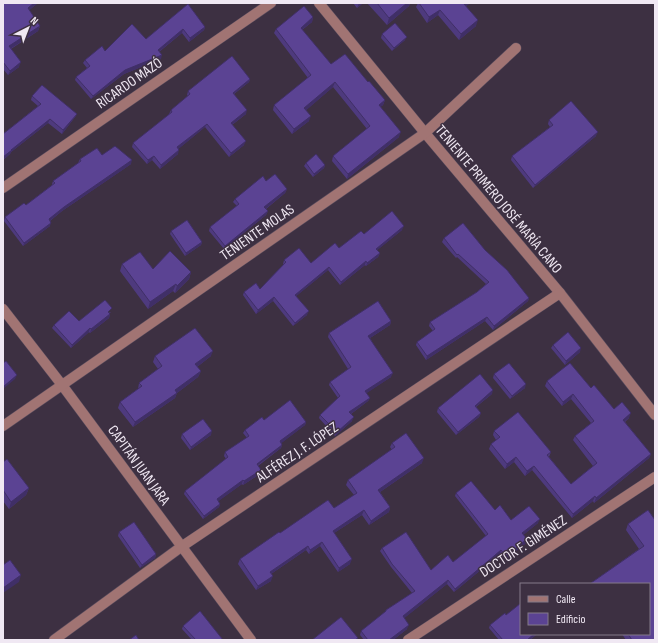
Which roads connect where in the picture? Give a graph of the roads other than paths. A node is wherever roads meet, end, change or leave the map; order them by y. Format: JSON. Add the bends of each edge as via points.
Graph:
{"nodes":[{"id":1,"x":271,"y":3,"type":"edge"},
{"id":2,"x":319,"y":3,"type":"edge"},
{"id":3,"x":516,"y":48,"type":"dead end"},
{"id":4,"x":425,"y":134,"type":"junction"},
{"id":5,"x":3,"y":188,"type":"edge"},
{"id":6,"x":560,"y":294,"type":"junction"},
{"id":7,"x":3,"y":309,"type":"edge"},
{"id":8,"x":62,"y":385,"type":"junction"},
{"id":9,"x":655,"y":415,"type":"edge"},
{"id":10,"x":3,"y":426,"type":"edge"},
{"id":11,"x":655,"y":477,"type":"edge"},
{"id":12,"x":181,"y":547,"type":"junction"},
{"id":13,"x":54,"y":640,"type":"edge"},
{"id":14,"x":251,"y":640,"type":"edge"},
{"id":15,"x":408,"y":640,"type":"edge"}],
"edges":[{"from":1,"to":5,"type":"street","name":"RICARDO MAZÓ"},
{"from":2,"to":4,"type":"street","name":"TENIENTE PRIMERO JOSÉ MARÍA CANO"},
{"from":3,"to":4,"type":"street","name":"TENIENTE MOLAS"},
{"from":4,"to":6,"type":"street","name":"TENIENTE PRIMERO JOSÉ MARÍA CANO"},
{"from":4,"to":8,"type":"street","name":"TENIENTE MOLAS"},
{"from":6,"to":9,"type":"street","name":"TENIENTE PRIMERO JOSÉ MARÍA CANO"},
{"from":6,"to":12,"type":"street","name":"ALFÉREZ J. F. LÓPEZ"},
{"from":7,"to":8,"type":"street","name":"CAPITÁN JUAN JARA"},
{"from":8,"to":10,"type":"street","name":"TENIENTE MOLAS"},
{"from":8,"to":12,"type":"street","name":"CAPITÁN JUAN JARA"},
{"from":11,"to":15,"type":"street","name":"DOCTOR F. GIMÉNEZ"},
{"from":12,"to":13,"type":"street","name":"ALFÉREZ J. F. LÓPEZ"},
{"from":12,"to":14,"type":"street","name":"CAPITÁN JUAN JARA"}]}
